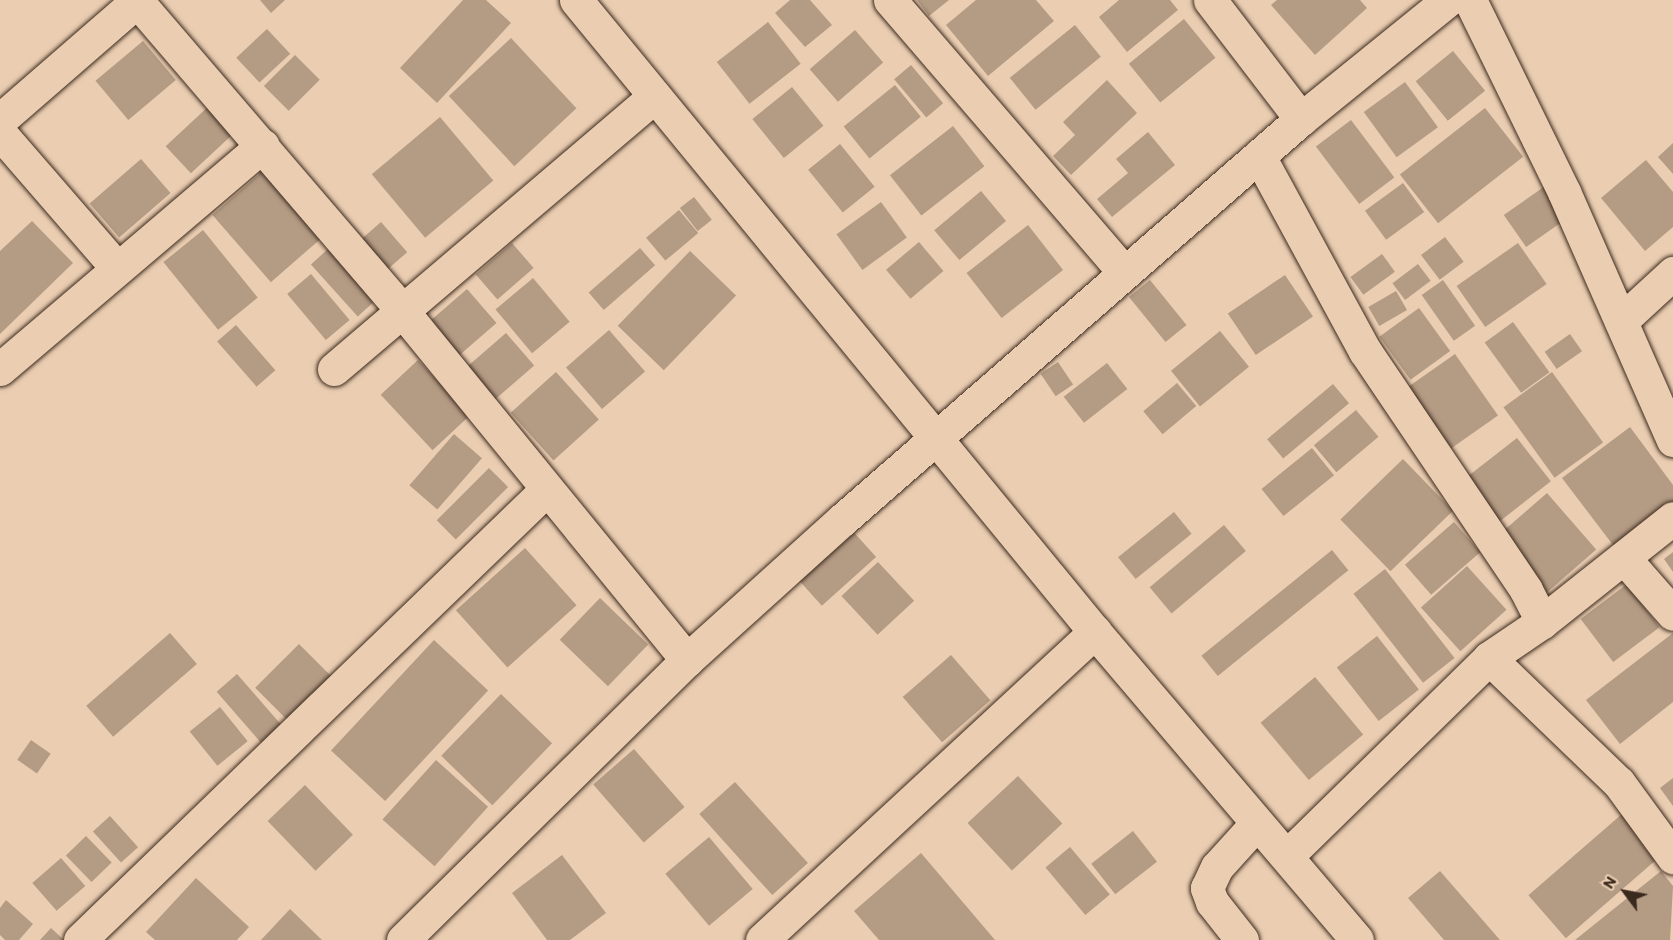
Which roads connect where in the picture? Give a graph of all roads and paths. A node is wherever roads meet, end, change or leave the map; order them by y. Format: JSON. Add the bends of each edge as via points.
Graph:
{"nodes":[{"id":1,"x":576,"y":0,"type":"edge"},
{"id":2,"x":890,"y":0,"type":"edge"},
{"id":3,"x":1210,"y":0,"type":"edge"},
{"id":4,"x":1448,"y":0,"type":"edge"},
{"id":5,"x":1470,"y":0,"type":"edge"},
{"id":6,"x":138,"y":1,"type":"edge"},
{"id":7,"x":655,"y":96,"type":"junction"},
{"id":8,"x":1301,"y":119,"type":"junction"},
{"id":9,"x":0,"y":120,"type":"edge"},
{"id":10,"x":0,"y":133,"type":"edge"},
{"id":11,"x":263,"y":145,"type":"junction"},
{"id":12,"x":1259,"y":156,"type":"junction"},
{"id":13,"x":117,"y":268,"type":"junction"},
{"id":14,"x":1124,"y":272,"type":"junction"},
{"id":15,"x":1673,"y":273,"type":"edge"},
{"id":16,"x":404,"y":314,"type":"junction"},
{"id":17,"x":1621,"y":321,"type":"junction"},
{"id":18,"x":0,"y":369,"type":"edge"},
{"id":19,"x":334,"y":369,"type":"dead end"},
{"id":20,"x":935,"y":438,"type":"junction"},
{"id":21,"x":1673,"y":440,"type":"edge"},
{"id":22,"x":547,"y":489,"type":"junction"},
{"id":23,"x":1673,"y":518,"type":"edge"},
{"id":24,"x":1624,"y":558,"type":"junction"},
{"id":25,"x":1673,"y":614,"type":"edge"},
{"id":26,"x":1542,"y":622,"type":"junction"},
{"id":27,"x":1095,"y":632,"type":"junction"},
{"id":28,"x":1489,"y":658,"type":"junction"},
{"id":29,"x":687,"y":660,"type":"junction"},
{"id":30,"x":1256,"y":824,"type":"junction"},
{"id":31,"x":1287,"y":856,"type":"junction"},
{"id":32,"x":1673,"y":857,"type":"edge"},
{"id":33,"x":80,"y":940,"type":"edge"},
{"id":34,"x":403,"y":940,"type":"edge"},
{"id":35,"x":762,"y":940,"type":"edge"},
{"id":36,"x":1242,"y":940,"type":"edge"},
{"id":37,"x":1358,"y":940,"type":"edge"}],
"edges":[{"from":1,"to":7,"type":"street"},
{"from":2,"to":14,"type":"street"},
{"from":3,"to":8,"type":"street"},
{"from":4,"to":8,"type":"street"},
{"from":5,"to":17,"type":"street","via":[[1559,182]]},
{"from":6,"to":9,"type":"street"},
{"from":6,"to":11,"type":"street"},
{"from":7,"to":16,"type":"street"},
{"from":7,"to":20,"type":"street"},
{"from":8,"to":12,"type":"street"},
{"from":10,"to":13,"type":"street"},
{"from":11,"to":13,"type":"street"},
{"from":11,"to":16,"type":"street"},
{"from":12,"to":14,"type":"street"},
{"from":12,"to":26,"type":"street","via":[[1365,351],[1526,590]]},
{"from":13,"to":18,"type":"street"},
{"from":14,"to":20,"type":"street"},
{"from":15,"to":17,"type":"street"},
{"from":16,"to":19,"type":"street"},
{"from":16,"to":22,"type":"street"},
{"from":17,"to":21,"type":"street","via":[[1659,416]]},
{"from":20,"to":27,"type":"street"},
{"from":20,"to":29,"type":"street"},
{"from":22,"to":29,"type":"street"},
{"from":22,"to":33,"type":"street"},
{"from":23,"to":24,"type":"street"},
{"from":24,"to":25,"type":"street"},
{"from":24,"to":26,"type":"street"},
{"from":26,"to":28,"type":"street"},
{"from":27,"to":30,"type":"street"},
{"from":27,"to":35,"type":"street"},
{"from":28,"to":31,"type":"street"},
{"from":28,"to":32,"type":"street","via":[[1619,783]]},
{"from":29,"to":34,"type":"street"},
{"from":30,"to":31,"type":"street"},
{"from":30,"to":36,"type":"street","via":[[1217,867],[1207,888],[1212,902]]},
{"from":31,"to":37,"type":"street"}]}
